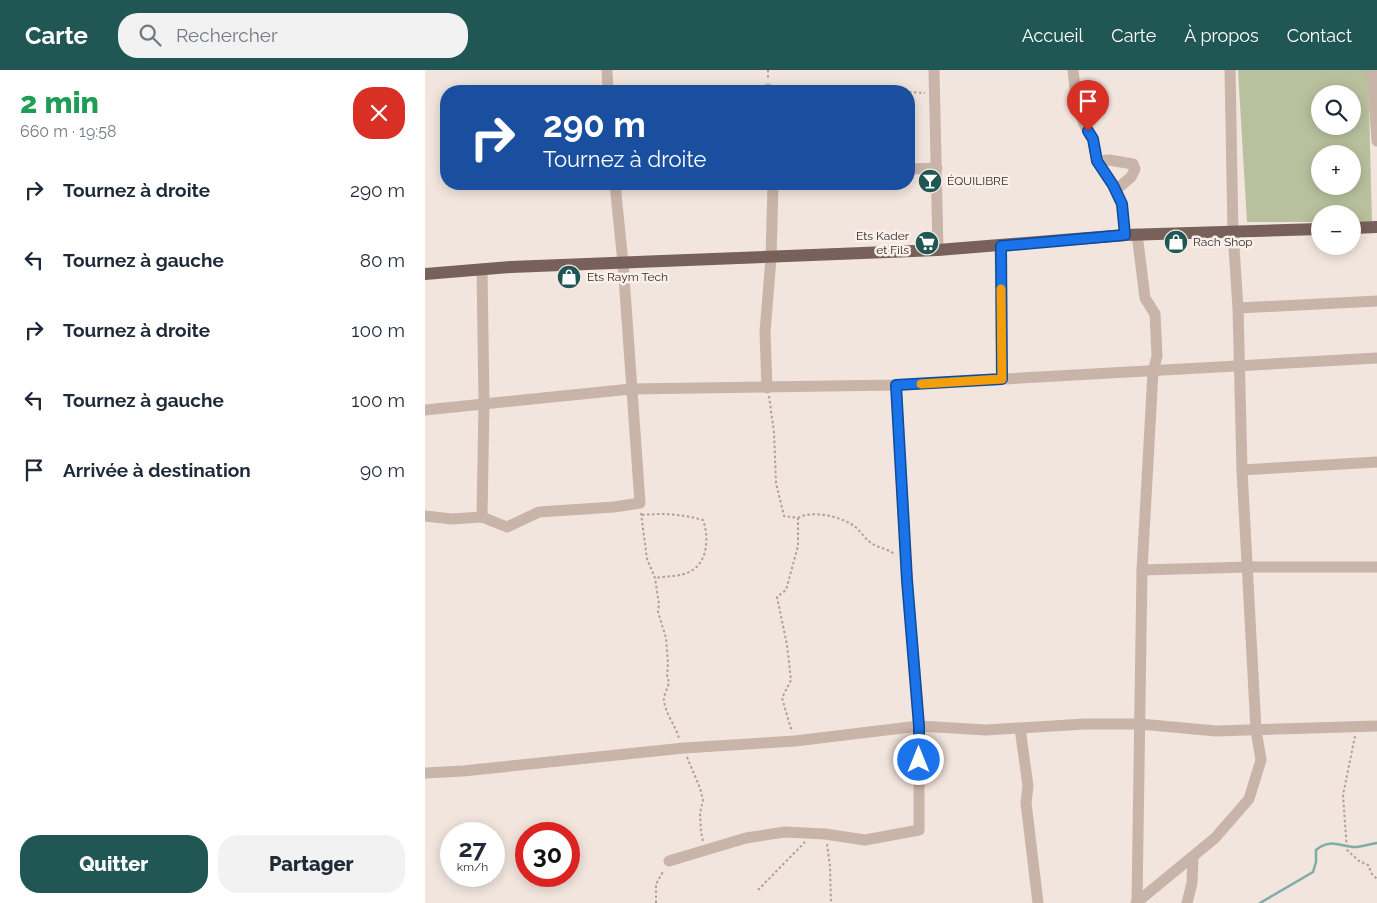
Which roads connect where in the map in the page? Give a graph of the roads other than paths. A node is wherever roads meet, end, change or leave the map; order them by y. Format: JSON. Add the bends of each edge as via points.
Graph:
{"nodes":[{"id":1,"x":607,"y":70,"type":"edge"},
{"id":2,"x":934,"y":70,"type":"edge"},
{"id":3,"x":1073,"y":70,"type":"edge"},
{"id":4,"x":1230,"y":70,"type":"edge"},
{"id":5,"x":1372,"y":70,"type":"edge"},
{"id":6,"x":608,"y":85,"type":"edge"},
{"id":7,"x":1377,"y":141,"type":"edge"},
{"id":8,"x":1097,"y":161,"type":"junction"},
{"id":9,"x":915,"y":168,"type":"edge"},
{"id":10,"x":937,"y":168,"type":"junction"},
{"id":11,"x":616,"y":190,"type":"edge"},
{"id":12,"x":773,"y":190,"type":"edge"},
{"id":13,"x":1116,"y":190,"type":"junction"},
{"id":14,"x":1377,"y":227,"type":"edge"},
{"id":15,"x":1361,"y":228,"type":"edge"},
{"id":16,"x":1311,"y":230,"type":"edge"},
{"id":17,"x":1233,"y":233,"type":"junction"},
{"id":18,"x":1131,"y":234,"type":"junction"},
{"id":19,"x":1001,"y":246,"type":"junction"},
{"id":20,"x":938,"y":250,"type":"junction"},
{"id":21,"x":771,"y":258,"type":"junction"},
{"id":22,"x":623,"y":263,"type":"junction"},
{"id":23,"x":482,"y":269,"type":"junction"},
{"id":24,"x":425,"y":274,"type":"edge"},
{"id":25,"x":1377,"y":301,"type":"edge"},
{"id":26,"x":1238,"y":308,"type":"junction"},
{"id":27,"x":1377,"y":358,"type":"edge"},
{"id":28,"x":1240,"y":365,"type":"junction"},
{"id":29,"x":1153,"y":372,"type":"junction"},
{"id":30,"x":1002,"y":379,"type":"junction"},
{"id":31,"x":896,"y":385,"type":"junction"},
{"id":32,"x":631,"y":388,"type":"junction"},
{"id":33,"x":767,"y":388,"type":"junction"},
{"id":34,"x":484,"y":404,"type":"junction"},
{"id":35,"x":425,"y":410,"type":"edge"},
{"id":36,"x":1377,"y":462,"type":"edge"},
{"id":37,"x":1242,"y":470,"type":"junction"},
{"id":38,"x":425,"y":516,"type":"edge"},
{"id":39,"x":482,"y":517,"type":"junction"},
{"id":40,"x":1248,"y":567,"type":"junction"},
{"id":41,"x":1377,"y":567,"type":"edge"},
{"id":42,"x":1143,"y":570,"type":"junction"},
{"id":43,"x":1140,"y":724,"type":"junction"},
{"id":44,"x":919,"y":726,"type":"junction"},
{"id":45,"x":1377,"y":726,"type":"edge"},
{"id":46,"x":1020,"y":728,"type":"junction"},
{"id":47,"x":1256,"y":730,"type":"junction"},
{"id":48,"x":425,"y":773,"type":"edge"},
{"id":49,"x":1193,"y":857,"type":"junction"},
{"id":50,"x":669,"y":861,"type":"road end"},
{"id":51,"x":1137,"y":902,"type":"edge"},
{"id":52,"x":1038,"y":903,"type":"edge"},
{"id":53,"x":1187,"y":903,"type":"edge"}],
"edges":[{"from":1,"to":6,"type":"street"},
{"from":2,"to":10,"type":"street"},
{"from":3,"to":8,"type":"street","via":[[1077,104],[1093,139]]},
{"from":4,"to":17,"type":"street"},
{"from":5,"to":7,"type":"street"},
{"from":8,"to":13,"type":"street"},
{"from":8,"to":13,"type":"street","via":[[1133,164],[1135,170],[1131,177]]},
{"from":9,"to":10,"type":"street"},
{"from":10,"to":20,"type":"street"},
{"from":11,"to":22,"type":"street"},
{"from":12,"to":21,"type":"street"},
{"from":13,"to":18,"type":"street"},
{"from":14,"to":15,"type":"main road"},
{"from":16,"to":17,"type":"main road"},
{"from":17,"to":18,"type":"main road"},
{"from":17,"to":26,"type":"street"},
{"from":18,"to":19,"type":"main road"},
{"from":18,"to":29,"type":"street","via":[[1145,298],[1155,314],[1157,356]]},
{"from":19,"to":20,"type":"main road"},
{"from":19,"to":30,"type":"street"},
{"from":20,"to":21,"type":"main road"},
{"from":21,"to":22,"type":"main road"},
{"from":21,"to":33,"type":"street","via":[[765,332]]},
{"from":22,"to":23,"type":"main road"},
{"from":22,"to":32,"type":"street"},
{"from":23,"to":24,"type":"main road"},
{"from":23,"to":34,"type":"street"},
{"from":25,"to":26,"type":"street"},
{"from":26,"to":28,"type":"street"},
{"from":27,"to":28,"type":"street"},
{"from":28,"to":29,"type":"street"},
{"from":28,"to":37,"type":"street"},
{"from":29,"to":30,"type":"street"},
{"from":29,"to":42,"type":"street"},
{"from":30,"to":31,"type":"street"},
{"from":31,"to":33,"type":"street"},
{"from":31,"to":44,"type":"street"},
{"from":32,"to":33,"type":"street"},
{"from":32,"to":34,"type":"street"},
{"from":32,"to":39,"type":"street","via":[[640,503],[615,508],[539,512],[507,527]]},
{"from":34,"to":35,"type":"street"},
{"from":34,"to":39,"type":"street"},
{"from":36,"to":37,"type":"street"},
{"from":37,"to":40,"type":"street"},
{"from":38,"to":39,"type":"street","via":[[452,519]]},
{"from":40,"to":41,"type":"street"},
{"from":40,"to":42,"type":"street"},
{"from":40,"to":47,"type":"street"},
{"from":42,"to":43,"type":"street"},
{"from":43,"to":46,"type":"street"},
{"from":43,"to":47,"type":"street","via":[[1216,731]]},
{"from":43,"to":51,"type":"street"},
{"from":44,"to":46,"type":"street","via":[[986,730]]},
{"from":44,"to":48,"type":"street","via":[[795,741],[684,748]]},
{"from":44,"to":50,"type":"street","via":[[919,830],[865,840],[785,832],[746,838]]},
{"from":45,"to":47,"type":"street"},
{"from":46,"to":52,"type":"street"},
{"from":47,"to":49,"type":"street","via":[[1261,760],[1249,799],[1215,838]]},
{"from":49,"to":51,"type":"street"},
{"from":49,"to":53,"type":"street"}]}
